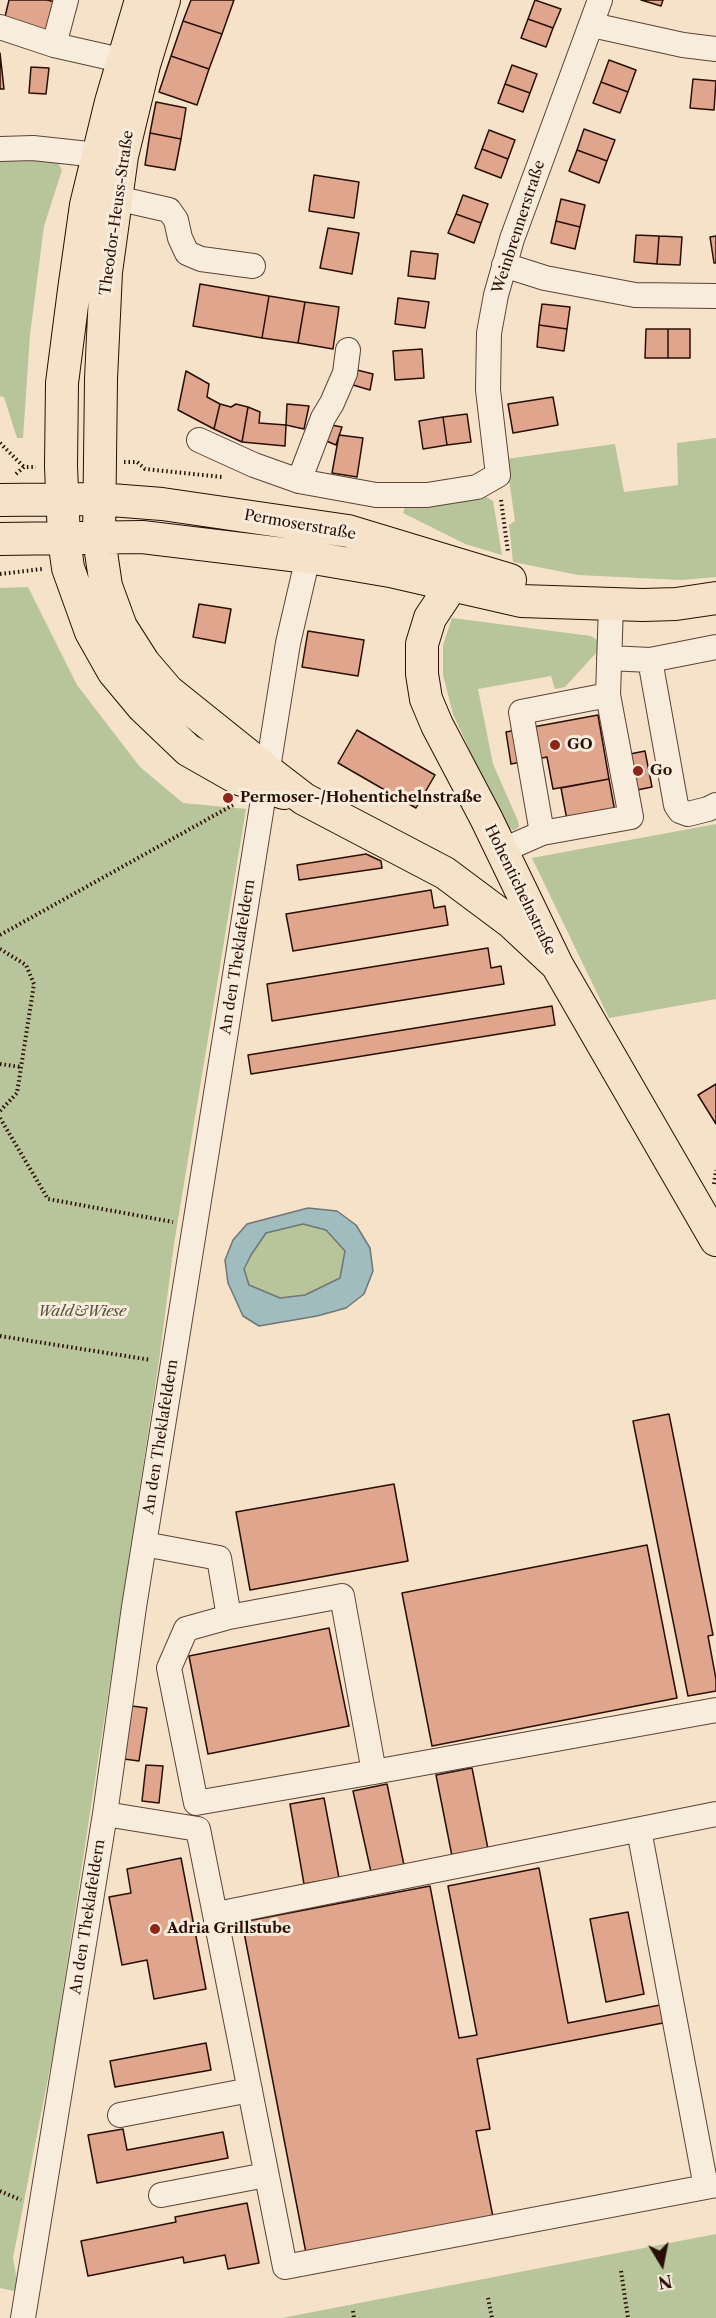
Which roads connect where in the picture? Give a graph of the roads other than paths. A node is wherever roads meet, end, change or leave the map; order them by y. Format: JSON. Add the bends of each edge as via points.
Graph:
{"nodes":[{"id":1,"x":66,"y":0,"type":"edge"},
{"id":2,"x":141,"y":0,"type":"edge"},
{"id":3,"x":165,"y":0,"type":"edge"},
{"id":4,"x":600,"y":0,"type":"edge"},
{"id":5,"x":592,"y":25,"type":"junction"},
{"id":6,"x":0,"y":27,"type":"edge"},
{"id":7,"x":54,"y":45,"type":"junction"},
{"id":8,"x":716,"y":49,"type":"edge"},
{"id":9,"x":133,"y":63,"type":"junction"},
{"id":10,"x":0,"y":149,"type":"edge"},
{"id":11,"x":98,"y":155,"type":"junction"},
{"id":12,"x":116,"y":198,"type":"junction"},
{"id":13,"x":504,"y":265,"type":"junction"},
{"id":14,"x":252,"y":266,"type":"dead end"},
{"id":15,"x":716,"y":296,"type":"edge"},
{"id":16,"x":348,"y":350,"type":"dead end"},
{"id":17,"x":199,"y":440,"type":"dead end"},
{"id":18,"x":299,"y":481,"type":"junction"},
{"id":19,"x":63,"y":499,"type":"junction"},
{"id":20,"x":98,"y":499,"type":"junction"},
{"id":21,"x":0,"y":500,"type":"edge"},
{"id":22,"x":0,"y":538,"type":"edge"},
{"id":23,"x":64,"y":539,"type":"junction"},
{"id":24,"x":99,"y":539,"type":"junction"},
{"id":25,"x":308,"y":557,"type":"junction"},
{"id":26,"x":452,"y":585,"type":"junction"},
{"id":27,"x":716,"y":598,"type":"edge"},
{"id":28,"x":602,"y":604,"type":"junction"},
{"id":29,"x":716,"y":647,"type":"edge"},
{"id":30,"x":609,"y":658,"type":"junction"},
{"id":31,"x":650,"y":660,"type":"junction"},
{"id":32,"x":609,"y":694,"type":"junction"},
{"id":33,"x":267,"y":779,"type":"junction"},
{"id":34,"x":716,"y":805,"type":"edge"},
{"id":35,"x":542,"y":833,"type":"junction"},
{"id":36,"x":501,"y":851,"type":"junction"},
{"id":37,"x":557,"y":965,"type":"junction"},
{"id":38,"x":716,"y":1240,"type":"edge"},
{"id":39,"x":144,"y":1544,"type":"junction"},
{"id":40,"x":229,"y":1617,"type":"junction"},
{"id":41,"x":716,"y":1710,"type":"edge"},
{"id":42,"x":374,"y":1772,"type":"junction"},
{"id":43,"x":196,"y":1803,"type":"junction"},
{"id":44,"x":105,"y":1814,"type":"junction"},
{"id":45,"x":716,"y":1814,"type":"edge"},
{"id":46,"x":198,"y":1829,"type":"junction"},
{"id":47,"x":639,"y":1830,"type":"junction"},
{"id":48,"x":217,"y":1914,"type":"junction"},
{"id":49,"x":250,"y":2090,"type":"junction"},
{"id":50,"x":120,"y":2115,"type":"dead end"},
{"id":51,"x":266,"y":2175,"type":"junction"},
{"id":52,"x":711,"y":2186,"type":"edge"},
{"id":53,"x":161,"y":2195,"type":"dead end"},
{"id":54,"x":23,"y":2318,"type":"edge"}],
"edges":[{"from":1,"to":7,"type":"street"},
{"from":2,"to":9,"type":"main road","name":"Theodor-Heuss-Straße"},
{"from":3,"to":9,"type":"main road","name":"Theodor-Heuss-Straße"},
{"from":4,"to":5,"type":"street","name":"Weinbrennerstraße"},
{"from":5,"to":8,"type":"street"},
{"from":5,"to":13,"type":"street","name":"Weinbrennerstraße"},
{"from":6,"to":7,"type":"street"},
{"from":7,"to":9,"type":"street"},
{"from":9,"to":11,"type":"main road","name":"Theodor-Heuss-Straße"},
{"from":9,"to":12,"type":"main road","name":"Theodor-Heuss-Straße"},
{"from":10,"to":11,"type":"street","via":[[33,148]]},
{"from":11,"to":19,"type":"main road","name":"Theodor-Heuss-Straße","via":[[86,206],[62,384]]},
{"from":12,"to":14,"type":"street","via":[[169,210],[188,253],[201,259]]},
{"from":12,"to":20,"type":"main road","name":"Theodor-Heuss-Straße","via":[[106,272]]},
{"from":13,"to":15,"type":"street","via":[[545,278],[635,295]]},
{"from":13,"to":18,"type":"street","name":"Weinbrennerstraße","via":[[489,333],[488,390],[498,475],[477,487],[427,495],[376,495]]},
{"from":16,"to":18,"type":"street","via":[[345,373]]},
{"from":17,"to":18,"type":"street"},
{"from":19,"to":20,"type":"main road","name":"Permoserstraße"},
{"from":19,"to":21,"type":"main road","name":"Permoserstraße"},
{"from":19,"to":23,"type":"main road","name":"Hohentichelnstraße"},
{"from":20,"to":24,"type":"main road","name":"Theodor-Heuss-Straße"},
{"from":20,"to":28,"type":"main road","name":"Permoserstraße","via":[[186,507],[348,531]]},
{"from":22,"to":23,"type":"main road","name":"Permoserstraße"},
{"from":23,"to":24,"type":"main road","name":"Permoserstraße"},
{"from":23,"to":33,"type":"main road","name":"Hohentichelnstraße","via":[[68,568],[91,632],[113,671],[142,707],[188,750],[239,779]]},
{"from":24,"to":25,"type":"main road","name":"Permoserstraße","via":[[142,537]]},
{"from":24,"to":33,"type":"main road","name":"Hohentichelnstraße","via":[[106,586],[121,627],[144,663],[168,691]]},
{"from":25,"to":26,"type":"main road","name":"Permoserstraße"},
{"from":25,"to":33,"type":"street","name":"An den Theklafeldern","via":[[288,643]]},
{"from":26,"to":28,"type":"main road","name":"Permoserstraße","via":[[521,602]]},
{"from":26,"to":36,"type":"main road","name":"Hohentichelnstraße","via":[[430,618],[422,644],[426,699]]},
{"from":27,"to":28,"type":"main road","name":"Permoserstraße","via":[[676,604]]},
{"from":28,"to":30,"type":"street"},
{"from":29,"to":31,"type":"street"},
{"from":30,"to":31,"type":"street"},
{"from":30,"to":32,"type":"street"},
{"from":31,"to":34,"type":"street","via":[[676,806],[688,814]]},
{"from":32,"to":35,"type":"street","via":[[521,712]]},
{"from":32,"to":35,"type":"street","via":[[631,817]]},
{"from":33,"to":37,"type":"main road","name":"Hohentichelnstraße","via":[[446,873],[512,922]]},
{"from":33,"to":39,"type":"street","name":"An den Theklafeldern"},
{"from":35,"to":36,"type":"street"},
{"from":36,"to":37,"type":"main road","name":"Hohentichelnstraße"},
{"from":37,"to":38,"type":"main road","name":"Hohentichelnstraße"},
{"from":39,"to":40,"type":"street","via":[[219,1558]]},
{"from":39,"to":44,"type":"street","name":"An den Theklafeldern"},
{"from":40,"to":42,"type":"street","via":[[342,1596]]},
{"from":40,"to":43,"type":"street","via":[[186,1629],[168,1668]]},
{"from":41,"to":42,"type":"street"},
{"from":42,"to":43,"type":"street"},
{"from":43,"to":46,"type":"street"},
{"from":44,"to":46,"type":"street"},
{"from":44,"to":54,"type":"street","name":"An den Theklafeldern"},
{"from":45,"to":47,"type":"street"},
{"from":46,"to":48,"type":"street"},
{"from":47,"to":48,"type":"street"},
{"from":47,"to":52,"type":"street"},
{"from":48,"to":49,"type":"street"},
{"from":49,"to":50,"type":"street"},
{"from":49,"to":51,"type":"street"},
{"from":51,"to":52,"type":"street","via":[[285,2266]]},
{"from":51,"to":53,"type":"street"}]}
